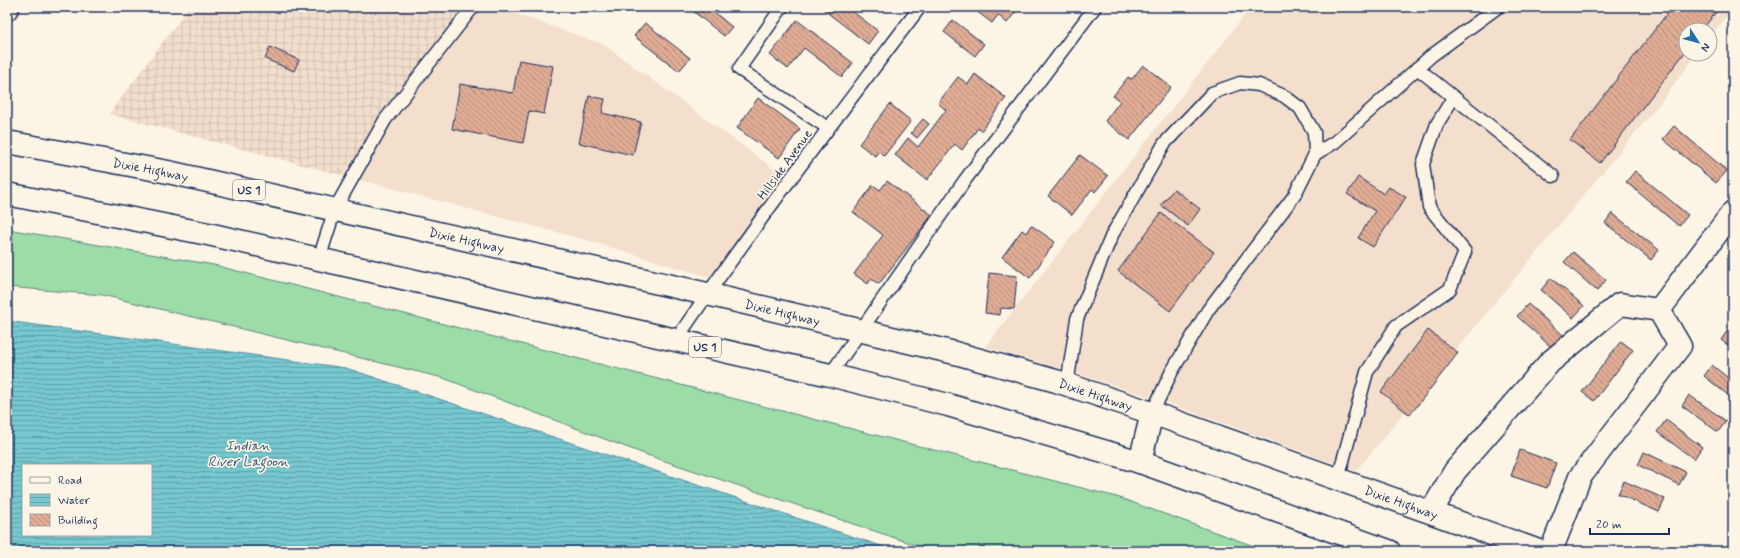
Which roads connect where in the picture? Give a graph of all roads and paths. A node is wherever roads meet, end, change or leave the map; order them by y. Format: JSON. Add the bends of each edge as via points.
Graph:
{"nodes":[{"id":1,"x":473,"y":7,"type":"edge"},
{"id":2,"x":782,"y":7,"type":"edge"},
{"id":3,"x":920,"y":7,"type":"edge"},
{"id":4,"x":1095,"y":7,"type":"edge"},
{"id":5,"x":1498,"y":7,"type":"edge"},
{"id":6,"x":1417,"y":68,"type":"junction"},
{"id":7,"x":1453,"y":98,"type":"junction"},
{"id":8,"x":828,"y":128,"type":"junction"},
{"id":9,"x":7,"y":142,"type":"edge"},
{"id":10,"x":1315,"y":154,"type":"junction"},
{"id":11,"x":1553,"y":176,"type":"dead end"},
{"id":12,"x":7,"y":194,"type":"edge"},
{"id":13,"x":334,"y":209,"type":"junction"},
{"id":14,"x":1733,"y":212,"type":"edge"},
{"id":15,"x":319,"y":259,"type":"junction"},
{"id":16,"x":707,"y":294,"type":"junction"},
{"id":17,"x":1659,"y":310,"type":"junction"},
{"id":18,"x":860,"y":330,"type":"junction"},
{"id":19,"x":676,"y":340,"type":"junction"},
{"id":20,"x":830,"y":375,"type":"junction"},
{"id":21,"x":1067,"y":385,"type":"junction"},
{"id":22,"x":1152,"y":413,"type":"junction"},
{"id":23,"x":1140,"y":462,"type":"junction"},
{"id":24,"x":1338,"y":479,"type":"junction"},
{"id":25,"x":1431,"y":512,"type":"junction"},
{"id":26,"x":1389,"y":551,"type":"edge"},
{"id":27,"x":1539,"y":551,"type":"edge"},
{"id":28,"x":1551,"y":551,"type":"edge"}],
"edges":[{"from":1,"to":13,"type":"lane","via":[[385,120]]},
{"from":2,"to":8,"type":"lane","via":[[739,69]]},
{"from":3,"to":8,"type":"lane","name":"Hillside Avenue"},
{"from":4,"to":18,"type":"lane","via":[[965,180]]},
{"from":5,"to":6,"type":"lane"},
{"from":6,"to":7,"type":"lane"},
{"from":6,"to":10,"type":"lane","via":[[1335,142]]},
{"from":7,"to":11,"type":"lane"},
{"from":7,"to":24,"type":"lane","via":[[1437,124],[1423,164],[1429,207],[1465,252],[1450,289],[1396,326],[1367,372]]},
{"from":8,"to":16,"type":"lane","name":"Hillside Avenue"},
{"from":9,"to":13,"type":"main road","name":"Dixie Highway","number":"US 1","via":[[168,172]]},
{"from":10,"to":21,"type":"lane","via":[[1314,132],[1300,108],[1284,96],[1259,85],[1240,83],[1212,93],[1164,144],[1112,235],[1077,318]]},
{"from":10,"to":22,"type":"lane","via":[[1294,196],[1208,310],[1171,373]]},
{"from":12,"to":15,"type":"main road","number":"US 1","via":[[201,232]]},
{"from":13,"to":15,"type":"lane"},
{"from":13,"to":16,"type":"main road","name":"Dixie Highway","number":"US 1"},
{"from":14,"to":17,"type":"main road"},
{"from":15,"to":19,"type":"main road","number":"US 1"},
{"from":16,"to":18,"type":"main road","name":"Dixie Highway","number":"US 1"},
{"from":16,"to":19,"type":"lane","name":"Hillside Avenue"},
{"from":17,"to":25,"type":"main road","via":[[1620,304],[1550,362],[1455,471]]},
{"from":17,"to":28,"type":"main road","via":[[1680,346],[1580,477]]},
{"from":18,"to":20,"type":"lane"},
{"from":18,"to":21,"type":"main road","name":"Dixie Highway","number":"US 1","via":[[955,353]]},
{"from":19,"to":20,"type":"main road","number":"US 1"},
{"from":20,"to":23,"type":"main road","number":"US 1","via":[[948,405]]},
{"from":21,"to":22,"type":"main road","name":"Dixie Highway","number":"US 1"},
{"from":22,"to":23,"type":"main road"},
{"from":22,"to":24,"type":"main road","name":"Dixie Highway","number":"US 1"},
{"from":23,"to":26,"type":"main road","number":"US 1"},
{"from":24,"to":25,"type":"main road","name":"Dixie Highway","number":"US 1"},
{"from":25,"to":27,"type":"main road","name":"Dixie Highway","number":"US 1"}]}
